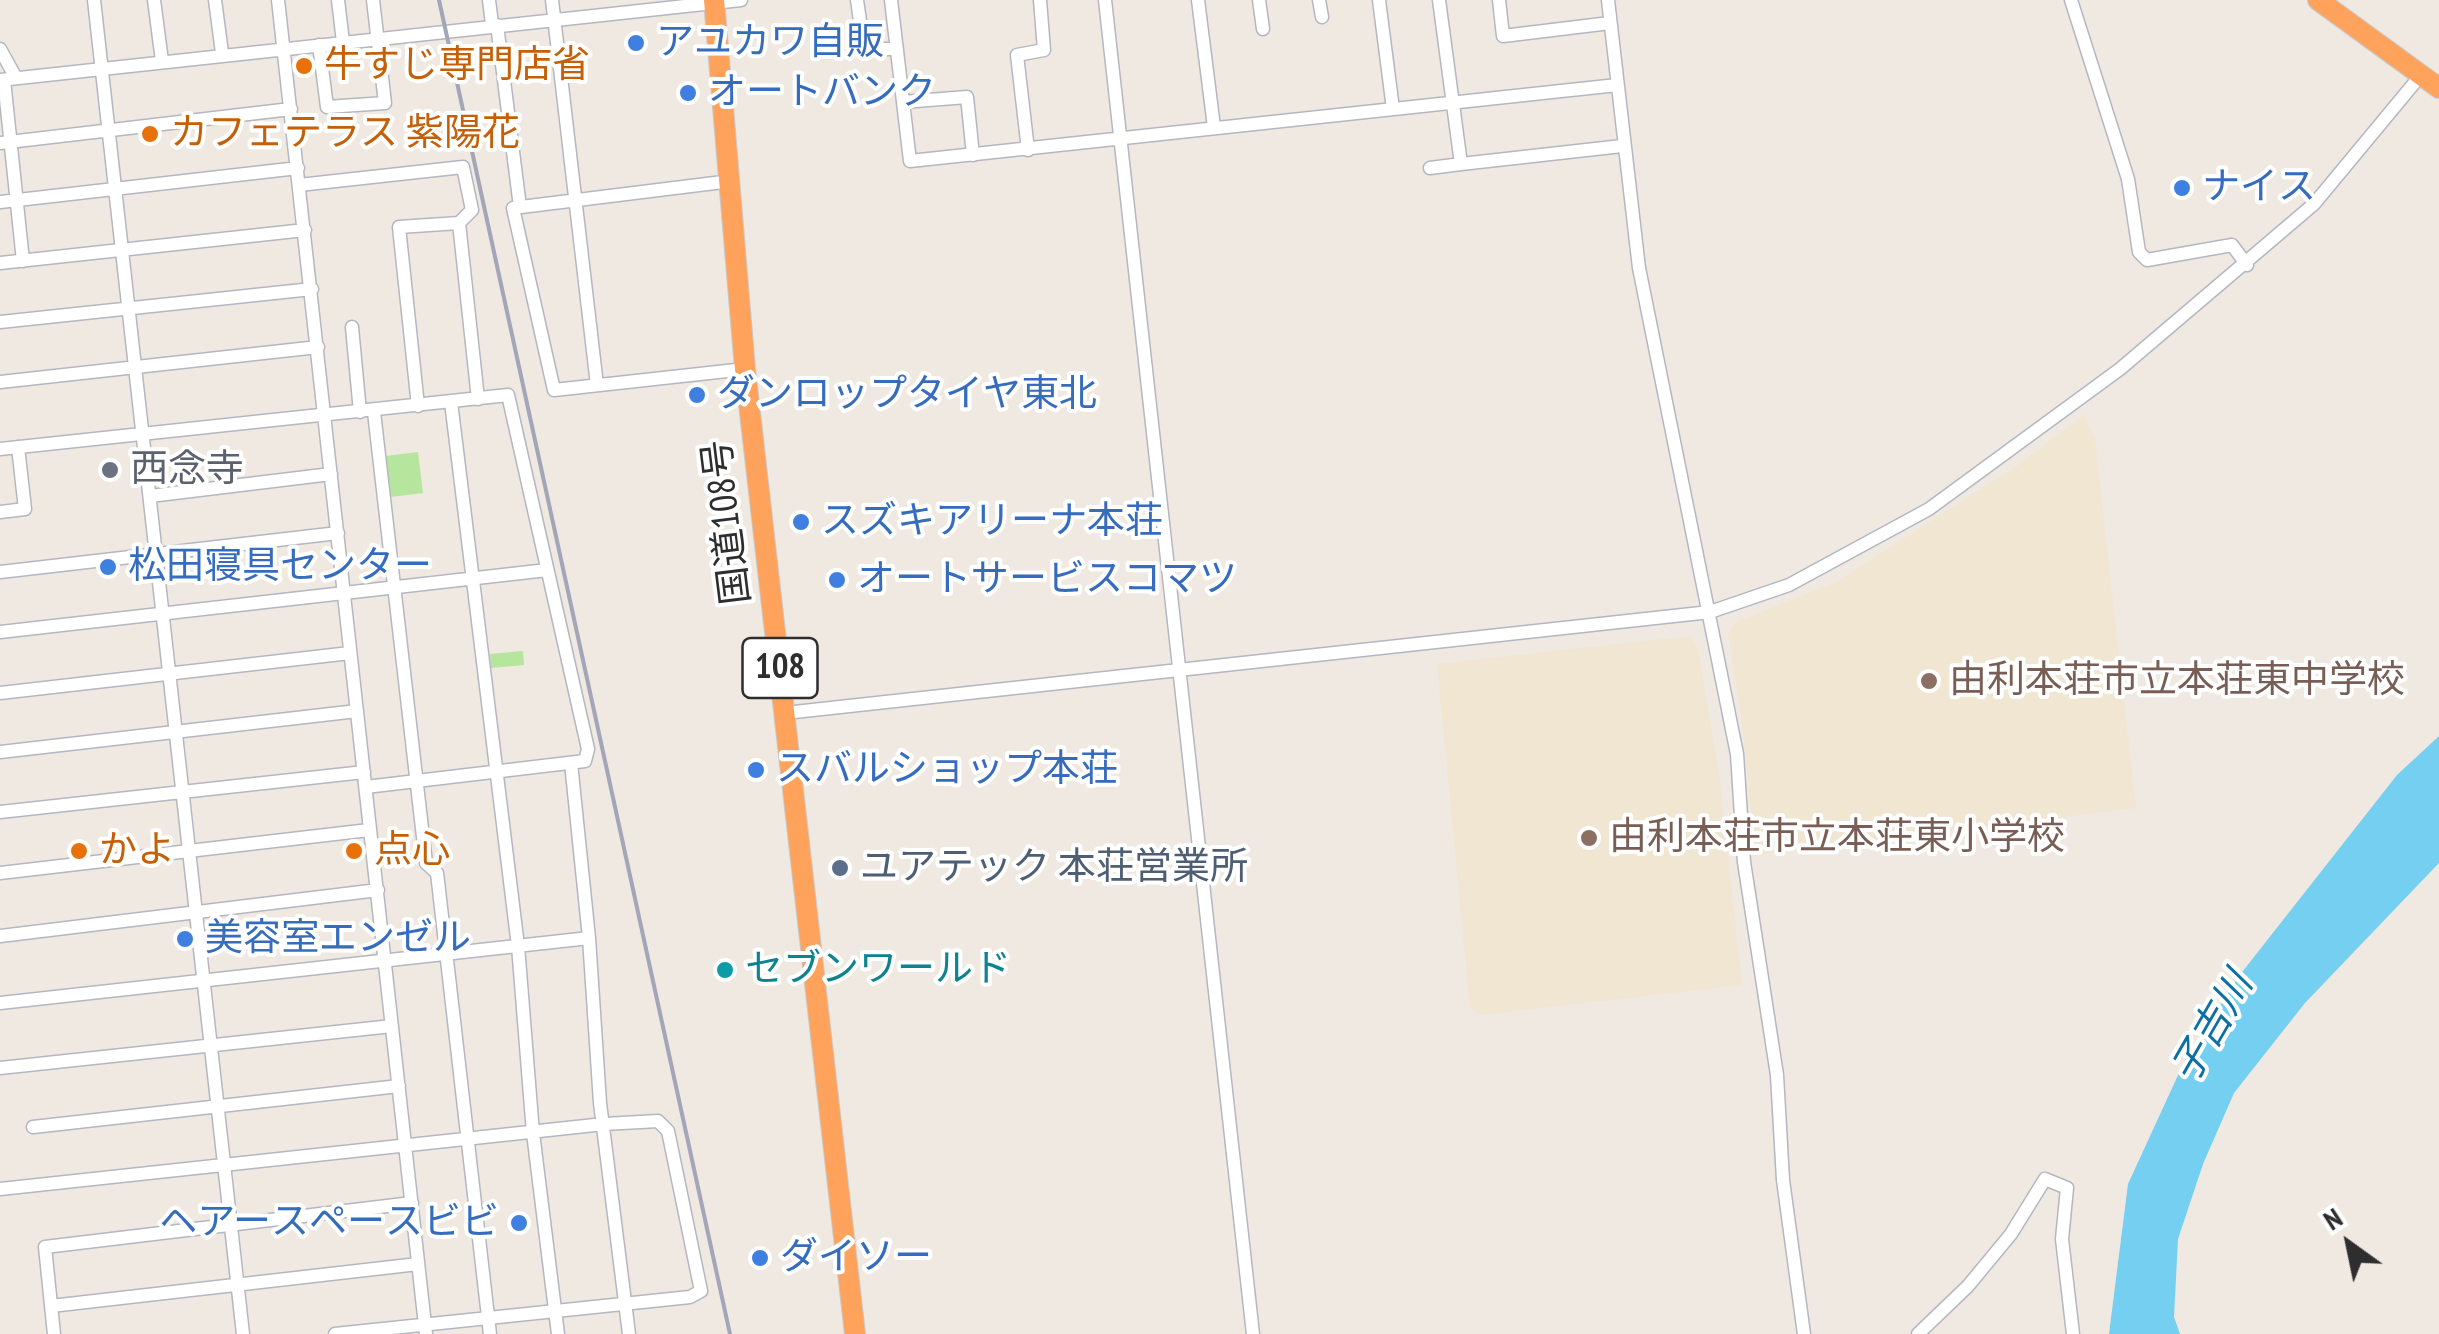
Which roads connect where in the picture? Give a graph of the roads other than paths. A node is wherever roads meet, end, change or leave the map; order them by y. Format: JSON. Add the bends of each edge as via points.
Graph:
{"nodes":[{"id":1,"x":94,"y":0,"type":"edge"},
{"id":2,"x":154,"y":0,"type":"edge"},
{"id":3,"x":215,"y":0,"type":"edge"},
{"id":4,"x":278,"y":0,"type":"edge"},
{"id":5,"x":338,"y":0,"type":"edge"},
{"id":6,"x":373,"y":0,"type":"edge"},
{"id":7,"x":489,"y":0,"type":"edge"},
{"id":8,"x":552,"y":0,"type":"edge"},
{"id":9,"x":741,"y":0,"type":"edge"},
{"id":10,"x":858,"y":0,"type":"edge"},
{"id":11,"x":891,"y":0,"type":"edge"},
{"id":12,"x":1040,"y":0,"type":"edge"},
{"id":13,"x":1105,"y":0,"type":"edge"},
{"id":14,"x":1198,"y":0,"type":"edge"},
{"id":15,"x":1259,"y":0,"type":"edge"},
{"id":16,"x":1319,"y":0,"type":"edge"},
{"id":17,"x":1379,"y":0,"type":"edge"},
{"id":18,"x":1439,"y":0,"type":"edge"},
{"id":19,"x":1499,"y":0,"type":"edge"},
{"id":20,"x":1608,"y":0,"type":"edge"},
{"id":21,"x":2072,"y":0,"type":"edge"},
{"id":22,"x":2318,"y":0,"type":"edge"},
{"id":23,"x":714,"y":2,"type":"edge"},
{"id":24,"x":1322,"y":17,"type":"dead end"},
{"id":25,"x":555,"y":20,"type":"junction"},
{"id":26,"x":1610,"y":23,"type":"junction"},
{"id":27,"x":495,"y":25,"type":"junction"},
{"id":28,"x":1263,"y":29,"type":"dead end"},
{"id":29,"x":378,"y":39,"type":"junction"},
{"id":30,"x":343,"y":42,"type":"junction"},
{"id":31,"x":319,"y":44,"type":"junction"},
{"id":32,"x":284,"y":48,"type":"junction"},
{"id":33,"x":0,"y":49,"type":"edge"},
{"id":34,"x":897,"y":49,"type":"junction"},
{"id":35,"x":222,"y":54,"type":"junction"},
{"id":36,"x":162,"y":61,"type":"junction"},
{"id":37,"x":103,"y":68,"type":"junction"},
{"id":38,"x":2421,"y":75,"type":"junction"},
{"id":39,"x":6,"y":80,"type":"edge"},
{"id":40,"x":1616,"y":85,"type":"junction"},
{"id":41,"x":2439,"y":88,"type":"edge"},
{"id":42,"x":903,"y":102,"type":"junction"},
{"id":43,"x":1452,"y":102,"type":"junction"},
{"id":44,"x":291,"y":109,"type":"junction"},
{"id":45,"x":1393,"y":109,"type":"junction"},
{"id":46,"x":1214,"y":126,"type":"junction"},
{"id":47,"x":109,"y":129,"type":"junction"},
{"id":48,"x":1123,"y":138,"type":"junction"},
{"id":49,"x":5,"y":142,"type":"edge"},
{"id":50,"x":1622,"y":146,"type":"junction"},
{"id":51,"x":1028,"y":150,"type":"junction"},
{"id":52,"x":973,"y":155,"type":"junction"},
{"id":53,"x":1461,"y":164,"type":"junction"},
{"id":54,"x":298,"y":168,"type":"junction"},
{"id":55,"x":1430,"y":168,"type":"dead end"},
{"id":56,"x":731,"y":180,"type":"junction"},
{"id":57,"x":300,"y":185,"type":"junction"},
{"id":58,"x":116,"y":188,"type":"junction"},
{"id":59,"x":577,"y":199,"type":"junction"},
{"id":60,"x":16,"y":200,"type":"junction"},
{"id":61,"x":0,"y":202,"type":"edge"},
{"id":62,"x":520,"y":207,"type":"junction"},
{"id":63,"x":458,"y":223,"type":"junction"},
{"id":64,"x":305,"y":230,"type":"junction"},
{"id":65,"x":122,"y":250,"type":"junction"},
{"id":66,"x":23,"y":261,"type":"junction"},
{"id":67,"x":0,"y":263,"type":"edge"},
{"id":68,"x":2248,"y":265,"type":"junction"},
{"id":69,"x":312,"y":288,"type":"junction"},
{"id":70,"x":129,"y":308,"type":"junction"},
{"id":71,"x":0,"y":322,"type":"edge"},
{"id":72,"x":352,"y":327,"type":"dead end"},
{"id":73,"x":318,"y":346,"type":"junction"},
{"id":74,"x":135,"y":366,"type":"junction"},
{"id":75,"x":746,"y":369,"type":"junction"},
{"id":76,"x":0,"y":382,"type":"edge"},
{"id":77,"x":597,"y":385,"type":"junction"},
{"id":78,"x":478,"y":399,"type":"junction"},
{"id":79,"x":452,"y":402,"type":"junction"},
{"id":80,"x":418,"y":406,"type":"junction"},
{"id":81,"x":367,"y":412,"type":"junction"},
{"id":82,"x":325,"y":414,"type":"junction"},
{"id":83,"x":142,"y":432,"type":"junction"},
{"id":84,"x":18,"y":447,"type":"junction"},
{"id":85,"x":0,"y":449,"type":"edge"},
{"id":86,"x":331,"y":474,"type":"junction"},
{"id":87,"x":150,"y":496,"type":"junction"},
{"id":88,"x":0,"y":512,"type":"edge"},
{"id":89,"x":338,"y":534,"type":"junction"},
{"id":90,"x":156,"y":554,"type":"junction"},
{"id":91,"x":548,"y":570,"type":"junction"},
{"id":92,"x":0,"y":572,"type":"edge"},
{"id":93,"x":472,"y":579,"type":"junction"},
{"id":94,"x":394,"y":589,"type":"junction"},
{"id":95,"x":344,"y":593,"type":"junction"},
{"id":96,"x":1710,"y":612,"type":"junction"},
{"id":97,"x":163,"y":614,"type":"junction"},
{"id":98,"x":0,"y":632,"type":"edge"},
{"id":99,"x":350,"y":653,"type":"junction"},
{"id":100,"x":1180,"y":671,"type":"junction"},
{"id":101,"x":170,"y":673,"type":"junction"},
{"id":102,"x":0,"y":693,"type":"edge"},
{"id":103,"x":357,"y":711,"type":"junction"},
{"id":104,"x":785,"y":713,"type":"junction"},
{"id":105,"x":177,"y":732,"type":"junction"},
{"id":106,"x":0,"y":752,"type":"edge"},
{"id":107,"x":571,"y":763,"type":"junction"},
{"id":108,"x":364,"y":772,"type":"junction"},
{"id":109,"x":496,"y":772,"type":"junction"},
{"id":110,"x":416,"y":781,"type":"junction"},
{"id":111,"x":366,"y":787,"type":"junction"},
{"id":112,"x":184,"y":792,"type":"junction"},
{"id":113,"x":0,"y":812,"type":"edge"},
{"id":114,"x":370,"y":830,"type":"junction"},
{"id":115,"x":190,"y":851,"type":"junction"},
{"id":116,"x":0,"y":873,"type":"edge"},
{"id":117,"x":378,"y":890,"type":"junction"},
{"id":118,"x":197,"y":910,"type":"junction"},
{"id":119,"x":0,"y":936,"type":"edge"},
{"id":120,"x":589,"y":938,"type":"junction"},
{"id":121,"x":518,"y":946,"type":"junction"},
{"id":122,"x":446,"y":956,"type":"junction"},
{"id":123,"x":386,"y":960,"type":"junction"},
{"id":124,"x":204,"y":981,"type":"junction"},
{"id":125,"x":0,"y":1004,"type":"edge"},
{"id":126,"x":392,"y":1026,"type":"junction"},
{"id":127,"x":211,"y":1045,"type":"junction"},
{"id":128,"x":0,"y":1068,"type":"edge"},
{"id":129,"x":399,"y":1086,"type":"junction"},
{"id":130,"x":218,"y":1107,"type":"junction"},
{"id":131,"x":604,"y":1124,"type":"junction"},
{"id":132,"x":32,"y":1128,"type":"dead end"},
{"id":133,"x":534,"y":1133,"type":"junction"},
{"id":134,"x":468,"y":1138,"type":"junction"},
{"id":135,"x":406,"y":1144,"type":"junction"},
{"id":136,"x":226,"y":1164,"type":"junction"},
{"id":137,"x":0,"y":1189,"type":"edge"},
{"id":138,"x":412,"y":1203,"type":"junction"},
{"id":139,"x":232,"y":1224,"type":"junction"},
{"id":140,"x":418,"y":1264,"type":"junction"},
{"id":141,"x":239,"y":1282,"type":"junction"},
{"id":142,"x":626,"y":1302,"type":"junction"},
{"id":143,"x":51,"y":1306,"type":"junction"},
{"id":144,"x":555,"y":1310,"type":"junction"},
{"id":145,"x":488,"y":1318,"type":"junction"},
{"id":146,"x":426,"y":1329,"type":"edge"},
{"id":147,"x":54,"y":1334,"type":"edge"},
{"id":148,"x":243,"y":1334,"type":"edge"},
{"id":149,"x":335,"y":1334,"type":"edge"},
{"id":150,"x":490,"y":1334,"type":"edge"},
{"id":151,"x":558,"y":1334,"type":"edge"},
{"id":152,"x":629,"y":1334,"type":"edge"},
{"id":153,"x":855,"y":1334,"type":"edge"},
{"id":154,"x":1253,"y":1334,"type":"edge"},
{"id":155,"x":1804,"y":1334,"type":"edge"},
{"id":156,"x":1918,"y":1334,"type":"edge"},
{"id":157,"x":2073,"y":1334,"type":"edge"}],
"edges":[{"from":1,"to":37,"type":"street"},
{"from":2,"to":36,"type":"street"},
{"from":3,"to":35,"type":"street"},
{"from":4,"to":32,"type":"street"},
{"from":5,"to":30,"type":"street"},
{"from":6,"to":29,"type":"street"},
{"from":7,"to":27,"type":"street"},
{"from":8,"to":25,"type":"street"},
{"from":9,"to":23,"type":"street"},
{"from":10,"to":34,"type":"street","via":[[864,49]]},
{"from":11,"to":34,"type":"street"},
{"from":12,"to":51,"type":"street","via":[[1044,50],[1016,54]]},
{"from":13,"to":48,"type":"street"},
{"from":14,"to":46,"type":"street"},
{"from":15,"to":28,"type":"street"},
{"from":16,"to":24,"type":"street"},
{"from":17,"to":45,"type":"street"},
{"from":18,"to":43,"type":"street"},
{"from":19,"to":26,"type":"street","via":[[1504,36]]},
{"from":20,"to":26,"type":"street"},
{"from":21,"to":68,"type":"street","via":[[2128,178],[2142,257],[2232,245]]},
{"from":22,"to":38,"type":"highway"},
{"from":23,"to":25,"type":"street"},
{"from":23,"to":56,"type":"highway","name":"国道108号","number":"108"},
{"from":25,"to":27,"type":"street"},
{"from":25,"to":59,"type":"street"},
{"from":26,"to":40,"type":"street"},
{"from":27,"to":29,"type":"street"},
{"from":27,"to":62,"type":"street"},
{"from":29,"to":30,"type":"street"},
{"from":29,"to":31,"type":"street","via":[[384,102],[327,107]]},
{"from":30,"to":31,"type":"street"},
{"from":31,"to":32,"type":"street"},
{"from":32,"to":35,"type":"street"},
{"from":32,"to":44,"type":"street"},
{"from":33,"to":39,"type":"street"},
{"from":34,"to":42,"type":"street"},
{"from":35,"to":36,"type":"street"},
{"from":36,"to":37,"type":"street"},
{"from":37,"to":39,"type":"street"},
{"from":37,"to":47,"type":"street"},
{"from":38,"to":41,"type":"highway"},
{"from":38,"to":68,"type":"street","via":[[2325,192]]},
{"from":39,"to":49,"type":"street"},
{"from":40,"to":43,"type":"street"},
{"from":40,"to":50,"type":"street"},
{"from":42,"to":52,"type":"street","via":[[967,97]]},
{"from":42,"to":52,"type":"street","via":[[910,161]]},
{"from":43,"to":45,"type":"street"},
{"from":43,"to":53,"type":"street"},
{"from":44,"to":47,"type":"street"},
{"from":44,"to":54,"type":"street"},
{"from":45,"to":46,"type":"street"},
{"from":46,"to":48,"type":"street"},
{"from":47,"to":49,"type":"street"},
{"from":47,"to":58,"type":"street"},
{"from":48,"to":51,"type":"street"},
{"from":48,"to":100,"type":"street"},
{"from":49,"to":60,"type":"street"},
{"from":50,"to":53,"type":"street"},
{"from":50,"to":96,"type":"street","via":[[1664,408]]},
{"from":51,"to":52,"type":"street"},
{"from":53,"to":55,"type":"street"},
{"from":54,"to":57,"type":"street"},
{"from":54,"to":58,"type":"street"},
{"from":56,"to":59,"type":"street"},
{"from":56,"to":75,"type":"highway","name":"国道108号","number":"108"},
{"from":57,"to":63,"type":"street","via":[[464,167],[472,210]]},
{"from":57,"to":64,"type":"street"},
{"from":58,"to":60,"type":"street"},
{"from":58,"to":65,"type":"street"},
{"from":59,"to":62,"type":"street"},
{"from":59,"to":77,"type":"street"},
{"from":60,"to":61,"type":"street"},
{"from":60,"to":66,"type":"street"},
{"from":62,"to":77,"type":"street","via":[[512,208],[554,390]]},
{"from":63,"to":78,"type":"street"},
{"from":63,"to":80,"type":"street","via":[[399,227]]},
{"from":64,"to":65,"type":"street"},
{"from":64,"to":69,"type":"street"},
{"from":65,"to":66,"type":"street"},
{"from":65,"to":70,"type":"street"},
{"from":66,"to":67,"type":"street"},
{"from":68,"to":96,"type":"street","via":[[1930,509],[1822,570]]},
{"from":69,"to":70,"type":"street"},
{"from":69,"to":73,"type":"street"},
{"from":70,"to":71,"type":"street"},
{"from":70,"to":74,"type":"street"},
{"from":72,"to":81,"type":"street"},
{"from":73,"to":74,"type":"street"},
{"from":73,"to":82,"type":"street"},
{"from":74,"to":76,"type":"street"},
{"from":74,"to":83,"type":"street"},
{"from":75,"to":77,"type":"street"},
{"from":75,"to":104,"type":"highway","name":"国道108号","number":"108"},
{"from":78,"to":79,"type":"street"},
{"from":78,"to":91,"type":"street","via":[[508,396]]},
{"from":79,"to":80,"type":"street"},
{"from":79,"to":93,"type":"street"},
{"from":80,"to":81,"type":"street"},
{"from":81,"to":82,"type":"street"},
{"from":81,"to":94,"type":"street"},
{"from":82,"to":83,"type":"street"},
{"from":82,"to":86,"type":"street"},
{"from":83,"to":84,"type":"street"},
{"from":83,"to":87,"type":"street"},
{"from":84,"to":85,"type":"street"},
{"from":84,"to":88,"type":"street","via":[[25,509]]},
{"from":86,"to":87,"type":"street"},
{"from":86,"to":89,"type":"street"},
{"from":87,"to":90,"type":"street"},
{"from":89,"to":90,"type":"street"},
{"from":89,"to":95,"type":"street"},
{"from":90,"to":92,"type":"street"},
{"from":90,"to":97,"type":"street"},
{"from":91,"to":93,"type":"street"},
{"from":91,"to":107,"type":"street","via":[[588,750],[585,761]]},
{"from":93,"to":94,"type":"street"},
{"from":93,"to":109,"type":"street"},
{"from":94,"to":95,"type":"street"},
{"from":94,"to":110,"type":"street"},
{"from":95,"to":97,"type":"street"},
{"from":95,"to":99,"type":"street"},
{"from":96,"to":100,"type":"street"},
{"from":96,"to":155,"type":"street","via":[[1737,754],[1744,862]]},
{"from":97,"to":98,"type":"street"},
{"from":97,"to":101,"type":"street"},
{"from":99,"to":101,"type":"street"},
{"from":99,"to":103,"type":"street"},
{"from":100,"to":104,"type":"street"},
{"from":100,"to":154,"type":"street"},
{"from":101,"to":102,"type":"street"},
{"from":101,"to":105,"type":"street"},
{"from":103,"to":105,"type":"street"},
{"from":103,"to":108,"type":"street"},
{"from":104,"to":153,"type":"highway","name":"国道108号","number":"108"},
{"from":105,"to":106,"type":"street"},
{"from":105,"to":112,"type":"street"},
{"from":107,"to":109,"type":"street"},
{"from":107,"to":120,"type":"street"},
{"from":108,"to":111,"type":"street"},
{"from":108,"to":112,"type":"street"},
{"from":109,"to":110,"type":"street"},
{"from":109,"to":121,"type":"street"},
{"from":110,"to":111,"type":"street"},
{"from":110,"to":122,"type":"street","via":[[426,863],[437,873]]},
{"from":111,"to":114,"type":"street"},
{"from":112,"to":113,"type":"street"},
{"from":112,"to":115,"type":"street"},
{"from":114,"to":115,"type":"street"},
{"from":114,"to":117,"type":"street"},
{"from":115,"to":116,"type":"street"},
{"from":115,"to":118,"type":"street"},
{"from":117,"to":118,"type":"street"},
{"from":117,"to":123,"type":"street"},
{"from":118,"to":119,"type":"street"},
{"from":118,"to":124,"type":"street"},
{"from":120,"to":121,"type":"street"},
{"from":120,"to":131,"type":"street"},
{"from":121,"to":122,"type":"street"},
{"from":121,"to":133,"type":"street"},
{"from":122,"to":123,"type":"street"},
{"from":122,"to":134,"type":"street"},
{"from":123,"to":124,"type":"street"},
{"from":123,"to":126,"type":"street"},
{"from":124,"to":125,"type":"street"},
{"from":124,"to":127,"type":"street"},
{"from":126,"to":127,"type":"street"},
{"from":126,"to":129,"type":"street"},
{"from":127,"to":128,"type":"street"},
{"from":127,"to":130,"type":"street"},
{"from":129,"to":130,"type":"street"},
{"from":129,"to":135,"type":"street"},
{"from":130,"to":132,"type":"street"},
{"from":130,"to":136,"type":"street"},
{"from":131,"to":133,"type":"street"},
{"from":131,"to":142,"type":"street"},
{"from":131,"to":142,"type":"street","via":[[658,1121],[668,1131],[700,1291]]},
{"from":133,"to":134,"type":"street"},
{"from":133,"to":144,"type":"street"},
{"from":134,"to":135,"type":"street"},
{"from":134,"to":145,"type":"street"},
{"from":135,"to":136,"type":"street"},
{"from":135,"to":138,"type":"street"},
{"from":136,"to":137,"type":"street"},
{"from":136,"to":139,"type":"street"},
{"from":138,"to":139,"type":"street"},
{"from":138,"to":140,"type":"street"},
{"from":139,"to":141,"type":"street"},
{"from":139,"to":143,"type":"street","via":[[44,1247]]},
{"from":140,"to":141,"type":"street"},
{"from":140,"to":146,"type":"street"},
{"from":141,"to":143,"type":"street"},
{"from":141,"to":148,"type":"street"},
{"from":142,"to":144,"type":"street"},
{"from":142,"to":152,"type":"street"},
{"from":143,"to":147,"type":"street"},
{"from":144,"to":145,"type":"street"},
{"from":144,"to":151,"type":"street"},
{"from":145,"to":146,"type":"street"},
{"from":145,"to":150,"type":"street"},
{"from":146,"to":149,"type":"street"},
{"from":156,"to":157,"type":"street","via":[[2011,1234],[2045,1179],[2068,1188],[2062,1239]]}]}
